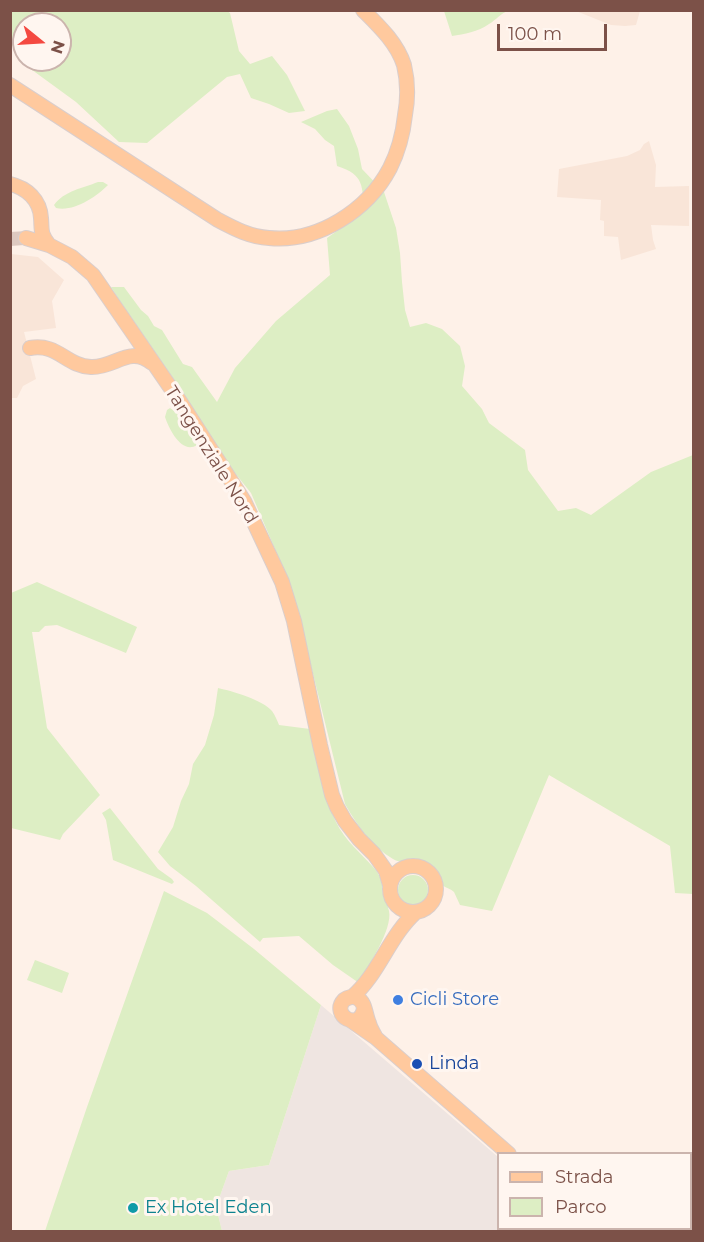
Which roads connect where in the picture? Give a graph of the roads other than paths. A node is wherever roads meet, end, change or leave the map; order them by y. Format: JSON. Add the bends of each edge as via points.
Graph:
{"nodes":[{"id":1,"x":363,"y":10,"type":"edge"},
{"id":2,"x":10,"y":85,"type":"edge"},
{"id":3,"x":10,"y":184,"type":"edge"},
{"id":4,"x":41,"y":228,"type":"junction"},
{"id":5,"x":49,"y":245,"type":"junction"},
{"id":6,"x":130,"y":328,"type":"junction"},
{"id":7,"x":30,"y":348,"type":"dead end"},
{"id":8,"x":125,"y":357,"type":"junction"},
{"id":9,"x":152,"y":363,"type":"junction"},
{"id":10,"x":374,"y":854,"type":"junction"},
{"id":11,"x":404,"y":868,"type":"junction"},
{"id":12,"x":390,"y":885,"type":"junction"},
{"id":13,"x":394,"y":904,"type":"junction"},
{"id":14,"x":416,"y":912,"type":"junction"},
{"id":15,"x":392,"y":941,"type":"junction"},
{"id":16,"x":360,"y":1003,"type":"junction"},
{"id":17,"x":350,"y":1020,"type":"junction"},
{"id":18,"x":376,"y":1038,"type":"junction"},
{"id":19,"x":507,"y":1152,"type":"edge"}],
"edges":[{"from":1,"to":2,"type":"main road","via":[[395,46],[403,64],[407,86],[399,147],[390,169],[361,205],[343,219],[307,235],[272,239],[239,231]]},
{"from":3,"to":4,"type":"main road","via":[[21,187],[36,201]]},
{"from":4,"to":5,"type":"main road"},
{"from":4,"to":5,"type":"main road","name":"Tangenziale Nord","via":[[28,238]]},
{"from":5,"to":6,"type":"main road","name":"Tangenziale Nord","via":[[72,257],[93,275]]},
{"from":6,"to":8,"type":"main road","via":[[132,346]]},
{"from":6,"to":9,"type":"main road","name":"Tangenziale Nord"},
{"from":7,"to":8,"type":"main road","via":[[53,350],[87,367],[100,367]]},
{"from":8,"to":9,"type":"main road","via":[[139,356]]},
{"from":9,"to":10,"type":"main road","name":"Tangenziale Nord","via":[[244,501],[282,582],[332,795],[351,830]]},
{"from":10,"to":11,"type":"main road","name":"Tangenziale Nord"},
{"from":10,"to":12,"type":"main road","name":"Tangenziale Nord"},
{"from":11,"to":12,"type":"main road"},
{"from":11,"to":14,"type":"main road","via":[[424,869],[435,885],[430,905]]},
{"from":12,"to":13,"type":"main road"},
{"from":13,"to":14,"type":"main road"},
{"from":13,"to":15,"type":"main road"},
{"from":14,"to":15,"type":"main road"},
{"from":15,"to":16,"type":"main road","via":[[370,977]]},
{"from":16,"to":17,"type":"main road","via":[[364,1012],[360,1018]]},
{"from":16,"to":17,"type":"main road","via":[[348,998],[342,1002],[343,1017]]},
{"from":16,"to":18,"type":"main road"},
{"from":17,"to":18,"type":"main road"},
{"from":18,"to":19,"type":"main road"}]}
